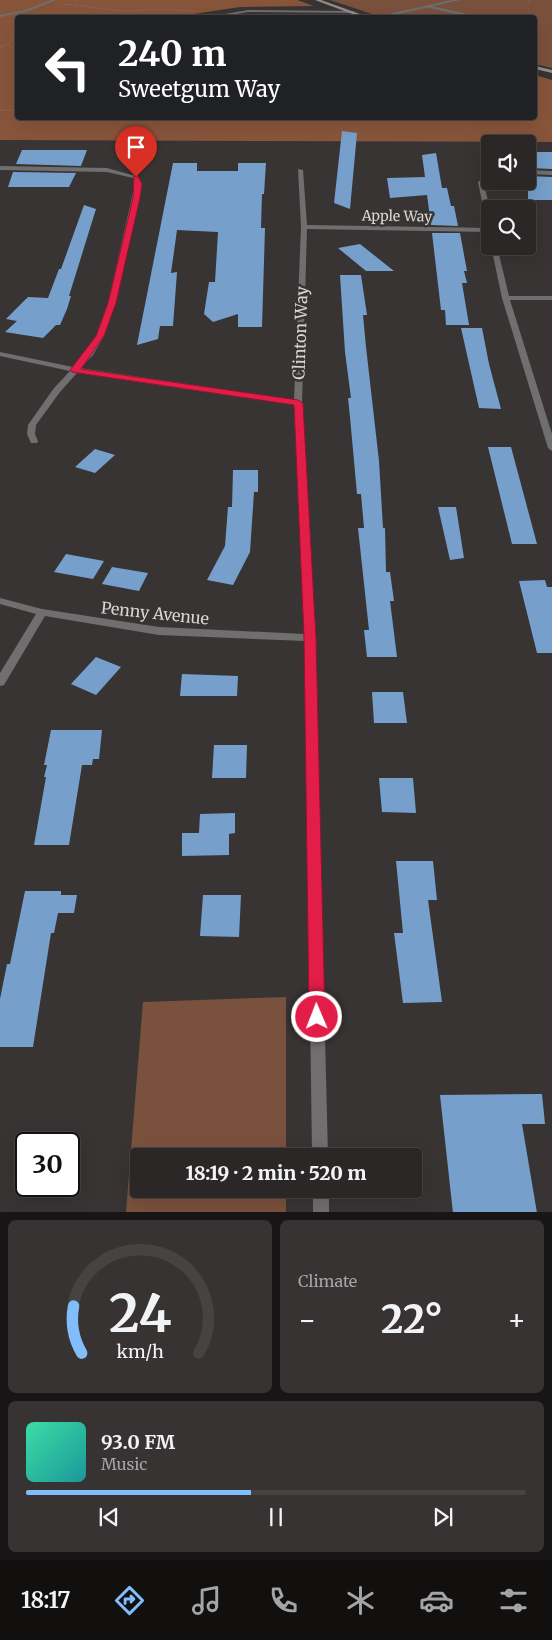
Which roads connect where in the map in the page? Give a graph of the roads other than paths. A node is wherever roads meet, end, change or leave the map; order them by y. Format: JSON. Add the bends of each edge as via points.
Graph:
{"nodes":[{"id":1,"x":54,"y":0,"type":"edge"},
{"id":2,"x":317,"y":0,"type":"edge"},
{"id":3,"x":458,"y":0,"type":"edge"},
{"id":4,"x":427,"y":6,"type":"junction"},
{"id":5,"x":353,"y":12,"type":"junction"},
{"id":6,"x":400,"y":12,"type":"junction"},
{"id":7,"x":226,"y":15,"type":"edge"},
{"id":8,"x":361,"y":15,"type":"joint"},
{"id":9,"x":386,"y":15,"type":"edge"},
{"id":10,"x":398,"y":15,"type":"edge"},
{"id":11,"x":467,"y":15,"type":"edge"},
{"id":12,"x":0,"y":16,"type":"edge"},
{"id":13,"x":537,"y":68,"type":"edge"},
{"id":14,"x":552,"y":72,"type":"edge"},
{"id":15,"x":0,"y":168,"type":"edge"},
{"id":16,"x":300,"y":170,"type":"dead end"},
{"id":17,"x":536,"y":172,"type":"edge"},
{"id":18,"x":552,"y":172,"type":"edge"},
{"id":19,"x":304,"y":227,"type":"junction"},
{"id":20,"x":481,"y":228,"type":"edge"},
{"id":21,"x":496,"y":255,"type":"edge"},
{"id":22,"x":506,"y":298,"type":"junction"},
{"id":23,"x":552,"y":298,"type":"edge"},
{"id":24,"x":0,"y":354,"type":"edge"},
{"id":25,"x":75,"y":370,"type":"junction"},
{"id":26,"x":298,"y":403,"type":"junction"},
{"id":27,"x":541,"y":413,"type":"junction"},
{"id":28,"x":552,"y":413,"type":"edge"},
{"id":29,"x":34,"y":440,"type":"dead end"},
{"id":30,"x":552,"y":448,"type":"edge"},
{"id":31,"x":0,"y":601,"type":"edge"},
{"id":32,"x":42,"y":612,"type":"junction"},
{"id":33,"x":310,"y":638,"type":"junction"},
{"id":34,"x":0,"y":682,"type":"edge"},
{"id":35,"x":320,"y":1148,"type":"edge"},
{"id":36,"x":321,"y":1198,"type":"edge"},
{"id":37,"x":321,"y":1212,"type":"edge"}],
"edges":[{"from":1,"to":12,"type":"lane"},
{"from":2,"to":5,"type":"street"},
{"from":3,"to":4,"type":"street"},
{"from":4,"to":6,"type":"street"},
{"from":4,"to":8,"type":"street","via":[[400,7]]},
{"from":4,"to":11,"type":"lane"},
{"from":5,"to":7,"type":"lane"},
{"from":5,"to":8,"type":"street"},
{"from":6,"to":9,"type":"street"},
{"from":6,"to":10,"type":"street"},
{"from":13,"to":14,"type":"street"},
{"from":15,"to":25,"type":"street","via":[[81,169],[120,172],[136,177],[136,198],[106,322],[93,347]]},
{"from":16,"to":19,"type":"street","name":"Clinton Way"},
{"from":17,"to":18,"type":"street"},
{"from":19,"to":20,"type":"street","name":"Apple Way"},
{"from":19,"to":26,"type":"street","name":"Clinton Way"},
{"from":21,"to":22,"type":"street"},
{"from":22,"to":23,"type":"street"},
{"from":22,"to":27,"type":"street"},
{"from":24,"to":25,"type":"street"},
{"from":25,"to":26,"type":"street"},
{"from":25,"to":29,"type":"street","via":[[32,425]]},
{"from":26,"to":33,"type":"street","name":"Clinton Way"},
{"from":27,"to":28,"type":"street"},
{"from":27,"to":30,"type":"street"},
{"from":31,"to":32,"type":"street","name":"Penny Avenue"},
{"from":32,"to":33,"type":"street","name":"Penny Avenue","via":[[159,631]]},
{"from":32,"to":34,"type":"street"},
{"from":33,"to":35,"type":"street","name":"Clinton Way"},
{"from":36,"to":37,"type":"street"}]}
